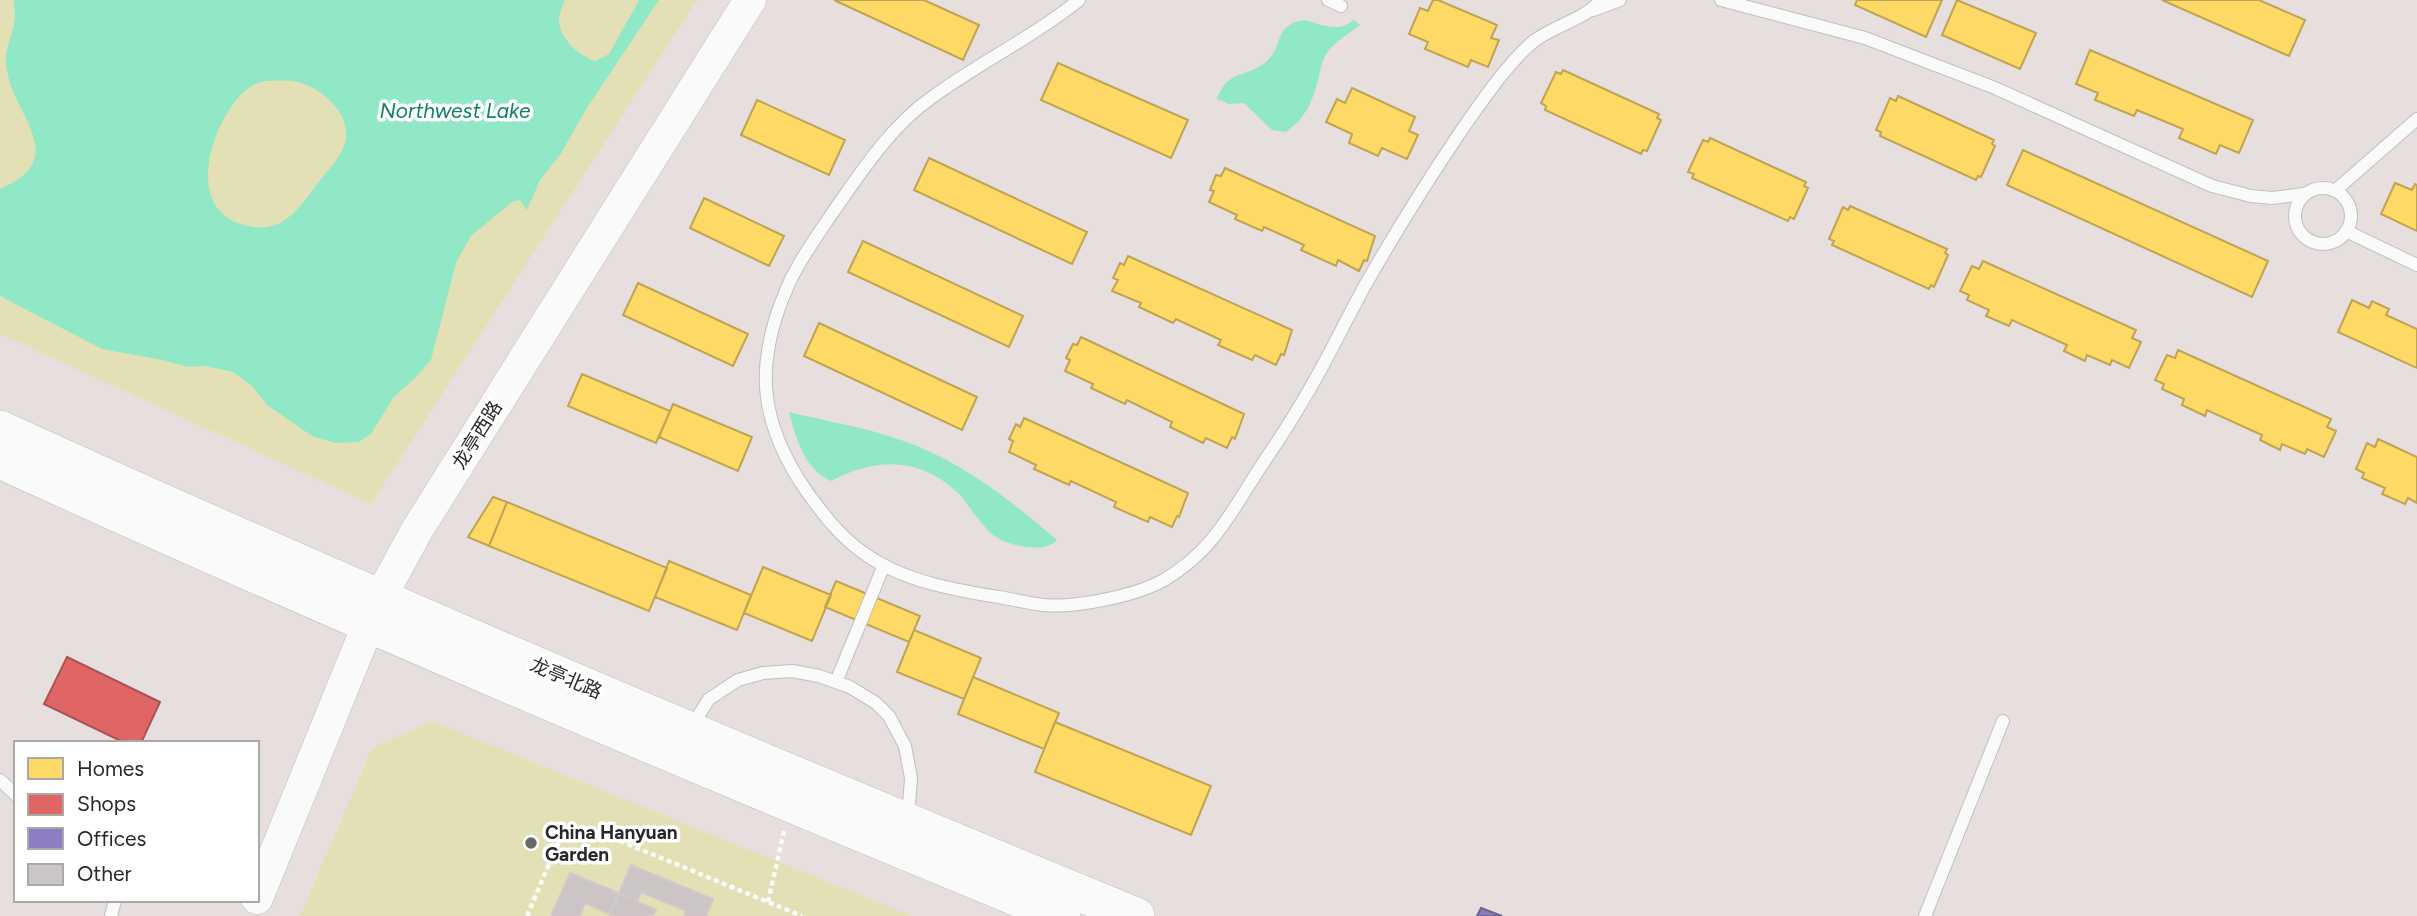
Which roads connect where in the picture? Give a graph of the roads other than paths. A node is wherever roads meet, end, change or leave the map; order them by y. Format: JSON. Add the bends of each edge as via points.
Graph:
{"nodes":[{"id":1,"x":750,"y":0,"type":"edge"},
{"id":2,"x":1079,"y":0,"type":"edge"},
{"id":3,"x":1328,"y":0,"type":"edge"},
{"id":4,"x":1620,"y":0,"type":"edge"},
{"id":5,"x":1721,"y":0,"type":"edge"},
{"id":6,"x":1597,"y":5,"type":"edge"},
{"id":7,"x":1341,"y":6,"type":"dead end"},
{"id":8,"x":2417,"y":119,"type":"edge"},
{"id":9,"x":2336,"y":190,"type":"junction"},
{"id":10,"x":2304,"y":194,"type":"junction"},
{"id":11,"x":2346,"y":231,"type":"junction"},
{"id":12,"x":2417,"y":265,"type":"edge"},
{"id":13,"x":0,"y":429,"type":"edge"},
{"id":14,"x":0,"y":460,"type":"edge"},
{"id":15,"x":884,"y":565,"type":"junction"},
{"id":16,"x":374,"y":610,"type":"junction"},
{"id":17,"x":836,"y":682,"type":"junction"},
{"id":18,"x":2003,"y":721,"type":"dead end"},
{"id":19,"x":689,"y":730,"type":"junction"},
{"id":20,"x":0,"y":780,"type":"edge"},
{"id":21,"x":14,"y":793,"type":"edge"},
{"id":22,"x":908,"y":822,"type":"junction"},
{"id":23,"x":259,"y":894,"type":"edge"},
{"id":24,"x":1062,"y":916,"type":"edge"},
{"id":25,"x":1136,"y":916,"type":"edge"},
{"id":26,"x":1925,"y":916,"type":"edge"}],
"edges":[{"from":1,"to":16,"type":"street","name":"龙亭西路","via":[[417,530]]},
{"from":2,"to":15,"type":"lane","via":[[929,99],[898,126],[820,232],[788,286],[772,330],[766,395],[772,428],[789,465],[835,529]]},
{"from":3,"to":7,"type":"lane"},
{"from":4,"to":6,"type":"lane"},
{"from":5,"to":10,"type":"lane","via":[[1878,43],[1995,88],[2212,186],[2251,197]]},
{"from":6,"to":15,"type":"lane","via":[[1533,42],[1462,131],[1369,279],[1301,405],[1220,532],[1198,556],[1162,581],[1119,598],[1047,606],[936,585]]},
{"from":8,"to":9,"type":"lane"},
{"from":9,"to":10,"type":"lane","via":[[2314,188]]},
{"from":9,"to":11,"type":"lane","via":[[2350,207]]},
{"from":10,"to":11,"type":"lane","via":[[2295,214],[2303,236],[2325,244]]},
{"from":11,"to":12,"type":"lane"},
{"from":13,"to":16,"type":"main road","name":"龙亭北路","via":[[225,532]]},
{"from":14,"to":16,"type":"main road","name":"龙亭北路","via":[[214,558]]},
{"from":15,"to":17,"type":"lane"},
{"from":16,"to":19,"type":"main road","name":"龙亭北路"},
{"from":16,"to":23,"type":"street","name":"龙亭西路"},
{"from":16,"to":24,"type":"main road","name":"龙亭北路","via":[[790,804]]},
{"from":17,"to":19,"type":"lane","via":[[792,671],[738,680],[709,699]]},
{"from":17,"to":22,"type":"lane","via":[[876,704],[900,736],[911,778]]},
{"from":18,"to":26,"type":"lane"},
{"from":19,"to":22,"type":"main road","name":"龙亭北路"},
{"from":20,"to":21,"type":"lane"},
{"from":22,"to":25,"type":"main road","name":"龙亭北路"}]}
